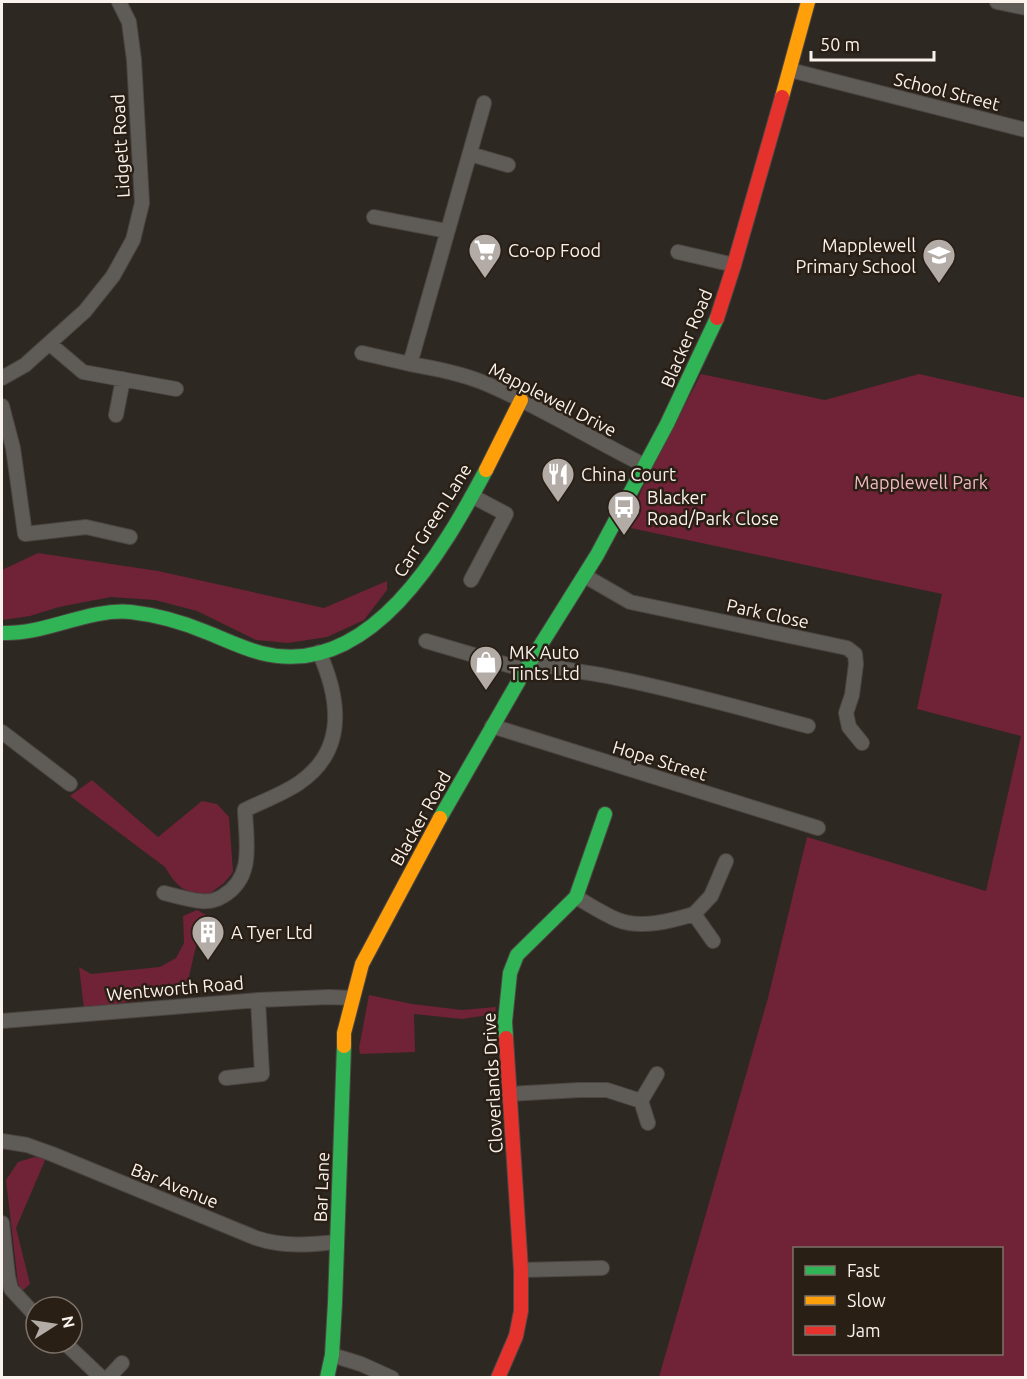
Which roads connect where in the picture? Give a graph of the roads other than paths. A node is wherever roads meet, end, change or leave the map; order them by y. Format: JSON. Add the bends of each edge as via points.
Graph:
{"nodes":[{"id":1,"x":119,"y":2,"type":"edge"},
{"id":2,"x":808,"y":2,"type":"edge"},
{"id":3,"x":998,"y":2,"type":"edge"},
{"id":4,"x":1026,"y":8,"type":"edge"},
{"id":5,"x":790,"y":70,"type":"junction"},
{"id":6,"x":484,"y":103,"type":"dead end"},
{"id":7,"x":1026,"y":130,"type":"edge"},
{"id":8,"x":470,"y":154,"type":"junction"},
{"id":9,"x":508,"y":165,"type":"dead end"},
{"id":10,"x":374,"y":217,"type":"dead end"},
{"id":11,"x":447,"y":231,"type":"junction"},
{"id":12,"x":678,"y":252,"type":"dead end"},
{"id":13,"x":734,"y":265,"type":"junction"},
{"id":14,"x":50,"y":344,"type":"junction"},
{"id":15,"x":362,"y":353,"type":"dead end"},
{"id":16,"x":410,"y":364,"type":"junction"},
{"id":17,"x":2,"y":378,"type":"edge"},
{"id":18,"x":123,"y":379,"type":"junction"},
{"id":19,"x":176,"y":389,"type":"dead end"},
{"id":20,"x":521,"y":400,"type":"junction"},
{"id":21,"x":2,"y":406,"type":"edge"},
{"id":22,"x":116,"y":415,"type":"dead end"},
{"id":23,"x":644,"y":465,"type":"junction"},
{"id":24,"x":472,"y":496,"type":"junction"},
{"id":25,"x":130,"y":537,"type":"dead end"},
{"id":26,"x":585,"y":576,"type":"junction"},
{"id":27,"x":471,"y":580,"type":"dead end"},
{"id":28,"x":2,"y":633,"type":"edge"},
{"id":29,"x":426,"y":641,"type":"dead end"},
{"id":30,"x":319,"y":652,"type":"junction"},
{"id":31,"x":528,"y":665,"type":"junction"},
{"id":32,"x":492,"y":726,"type":"junction"},
{"id":33,"x":808,"y":726,"type":"dead end"},
{"id":34,"x":2,"y":732,"type":"edge"},
{"id":35,"x":862,"y":743,"type":"dead end"},
{"id":36,"x":70,"y":784,"type":"dead end"},
{"id":37,"x":605,"y":814,"type":"dead end"},
{"id":38,"x":818,"y":828,"type":"dead end"},
{"id":39,"x":726,"y":861,"type":"dead end"},
{"id":40,"x":164,"y":893,"type":"dead end"},
{"id":41,"x":576,"y":897,"type":"junction"},
{"id":42,"x":694,"y":914,"type":"junction"},
{"id":43,"x":713,"y":941,"type":"dead end"},
{"id":44,"x":352,"y":998,"type":"junction"},
{"id":45,"x":258,"y":1000,"type":"junction"},
{"id":46,"x":2,"y":1021,"type":"edge"},
{"id":47,"x":657,"y":1074,"type":"dead end"},
{"id":48,"x":226,"y":1078,"type":"dead end"},
{"id":49,"x":509,"y":1094,"type":"junction"},
{"id":50,"x":641,"y":1101,"type":"junction"},
{"id":51,"x":648,"y":1122,"type":"dead end"},
{"id":52,"x":2,"y":1141,"type":"edge"},
{"id":53,"x":2,"y":1223,"type":"edge"},
{"id":54,"x":337,"y":1242,"type":"junction"},
{"id":55,"x":602,"y":1268,"type":"dead end"},
{"id":56,"x":521,"y":1270,"type":"junction"},
{"id":57,"x":24,"y":1303,"type":"edge"},
{"id":58,"x":78,"y":1355,"type":"edge"},
{"id":59,"x":332,"y":1355,"type":"junction"},
{"id":60,"x":122,"y":1363,"type":"dead end"},
{"id":61,"x":102,"y":1377,"type":"edge"},
{"id":62,"x":108,"y":1377,"type":"edge"},
{"id":63,"x":327,"y":1377,"type":"edge"},
{"id":64,"x":392,"y":1377,"type":"edge"},
{"id":65,"x":498,"y":1377,"type":"edge"}],
"edges":[{"from":1,"to":14,"type":"street","name":"Lidgett Road","via":[[129,22],[134,60],[142,202],[133,240],[113,276],[85,311]]},
{"from":2,"to":5,"type":"main road","name":"Blacker Road"},
{"from":3,"to":4,"type":"street"},
{"from":5,"to":7,"type":"street","name":"School Street"},
{"from":5,"to":13,"type":"main road","name":"Blacker Road"},
{"from":6,"to":8,"type":"street"},
{"from":8,"to":9,"type":"street"},
{"from":8,"to":11,"type":"street"},
{"from":10,"to":11,"type":"street"},
{"from":11,"to":16,"type":"street"},
{"from":12,"to":13,"type":"street"},
{"from":13,"to":23,"type":"main road","name":"Blacker Road","via":[[706,344]]},
{"from":14,"to":17,"type":"street","name":"Lidgett Road"},
{"from":14,"to":18,"type":"street","via":[[83,372]]},
{"from":15,"to":16,"type":"street","name":"Mapplewell Drive"},
{"from":16,"to":20,"type":"street","name":"Mapplewell Drive","via":[[481,382]]},
{"from":18,"to":19,"type":"street"},
{"from":18,"to":22,"type":"street"},
{"from":20,"to":23,"type":"street","name":"Mapplewell Drive"},
{"from":20,"to":24,"type":"main road","name":"Carr Green Lane"},
{"from":21,"to":25,"type":"street","via":[[13,448],[25,534],[86,527]]},
{"from":23,"to":26,"type":"main road","name":"Blacker Road"},
{"from":24,"to":27,"type":"street","via":[[506,514]]},
{"from":24,"to":30,"type":"main road","name":"Carr Green Lane","via":[[405,596],[349,642]]},
{"from":26,"to":31,"type":"main road","name":"Blacker Road"},
{"from":26,"to":35,"type":"street","name":"Park Close","via":[[630,602],[847,648],[855,654],[856,664],[846,713],[849,727]]},
{"from":28,"to":30,"type":"main road","name":"Carr Green Lane","via":[[40,629],[105,612],[127,612],[182,623],[259,653],[279,656]]},
{"from":29,"to":31,"type":"street"},
{"from":30,"to":40,"type":"street","via":[[336,704],[336,724],[324,757],[298,783],[245,810],[246,863],[242,879],[232,890],[218,899],[202,902]]},
{"from":31,"to":32,"type":"main road","name":"Blacker Road"},
{"from":31,"to":33,"type":"street","via":[[649,685]]},
{"from":32,"to":38,"type":"street","name":"Hope Street"},
{"from":32,"to":44,"type":"main road","name":"Blacker Road","via":[[362,964]]},
{"from":34,"to":36,"type":"street"},
{"from":37,"to":41,"type":"main road","name":"Cloverlands Drive"},
{"from":39,"to":42,"type":"street","via":[[711,896]]},
{"from":41,"to":42,"type":"street","via":[[621,921],[670,921]]},
{"from":41,"to":49,"type":"main road","name":"Cloverlands Drive","via":[[517,955],[510,973],[505,1022]]},
{"from":42,"to":43,"type":"street"},
{"from":44,"to":45,"type":"street","name":"Wentworth Road"},
{"from":44,"to":54,"type":"main road","name":"Bar Lane","via":[[342,1077]]},
{"from":45,"to":46,"type":"street","name":"Wentworth Road"},
{"from":45,"to":48,"type":"street","via":[[262,1074]]},
{"from":47,"to":50,"type":"street"},
{"from":49,"to":50,"type":"street","via":[[607,1090]]},
{"from":49,"to":56,"type":"main road","name":"Cloverlands Drive"},
{"from":50,"to":51,"type":"street"},
{"from":52,"to":54,"type":"street","name":"Bar Avenue","via":[[52,1154],[265,1241],[303,1245]]},
{"from":53,"to":57,"type":"street","via":[[11,1289]]},
{"from":54,"to":59,"type":"main road","name":"Bar Lane"},
{"from":55,"to":56,"type":"street"},
{"from":56,"to":65,"type":"main road","name":"Cloverlands Drive","via":[[521,1311],[516,1336]]},
{"from":58,"to":61,"type":"street"},
{"from":59,"to":63,"type":"main road","name":"Bar Lane"},
{"from":59,"to":64,"type":"street"},
{"from":60,"to":62,"type":"street"}]}
